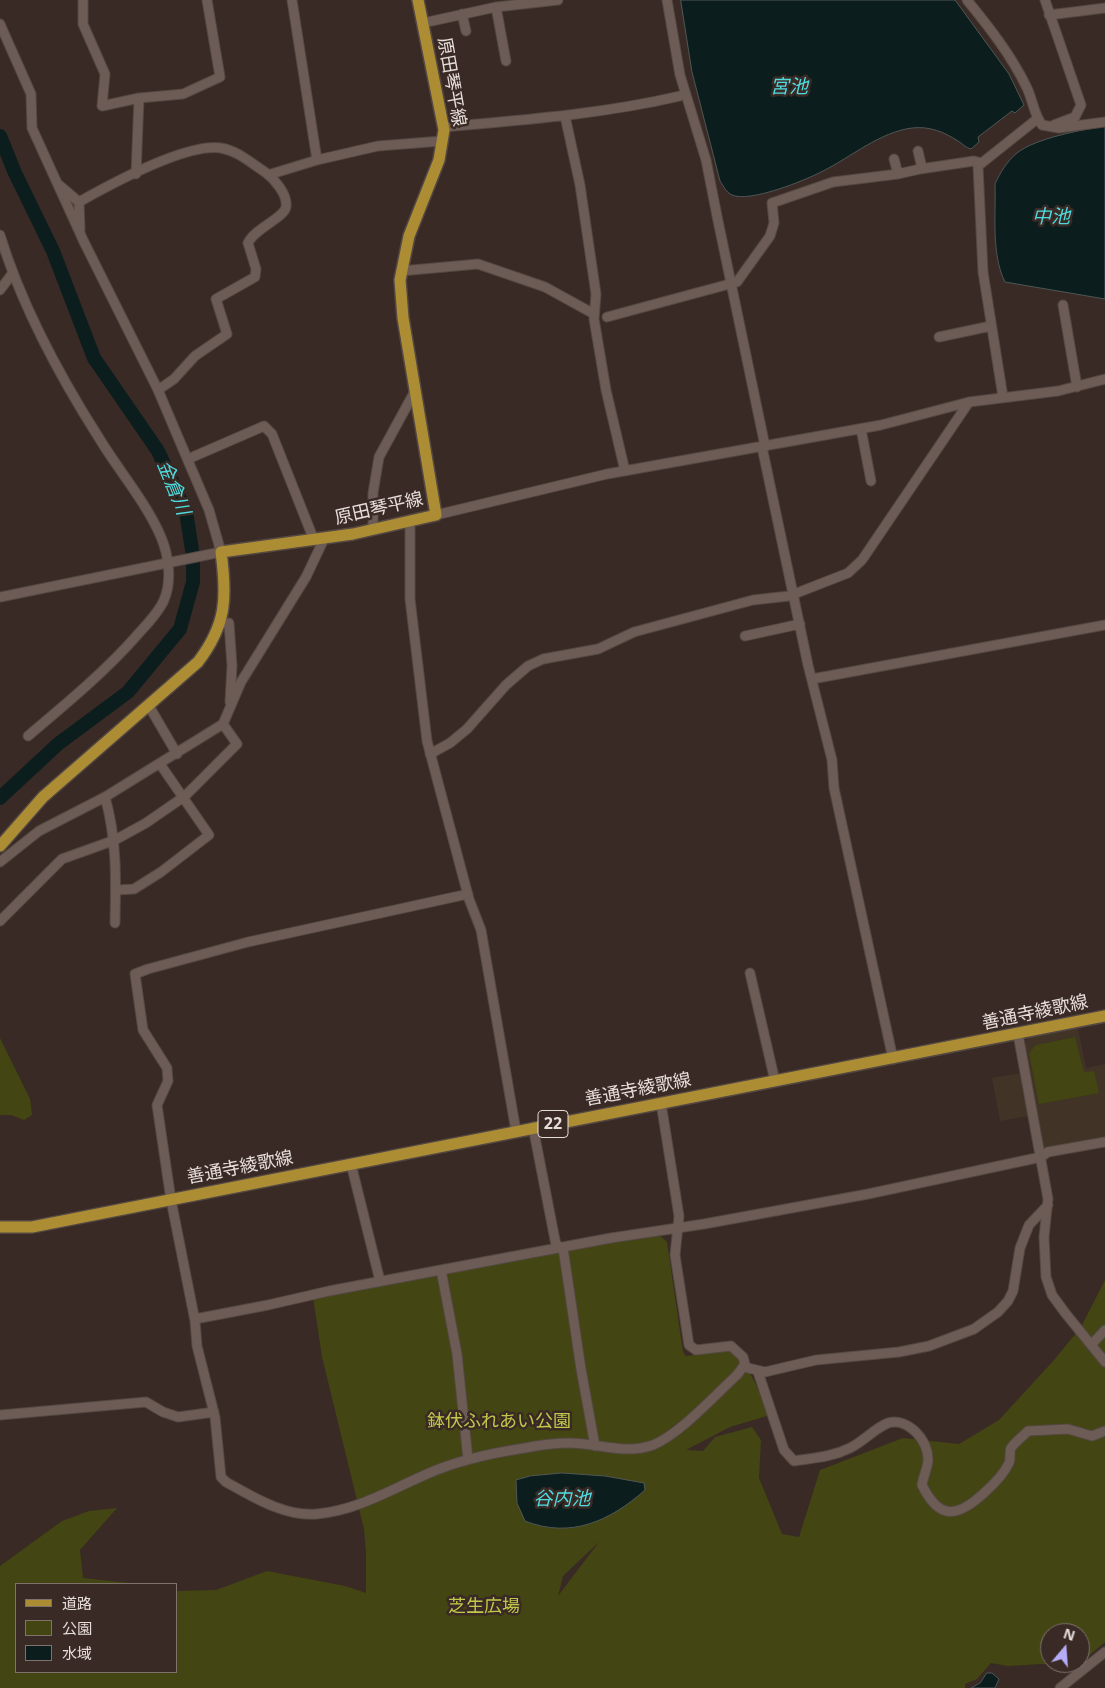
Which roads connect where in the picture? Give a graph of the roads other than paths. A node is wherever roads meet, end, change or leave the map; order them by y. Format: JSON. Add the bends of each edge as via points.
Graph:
{"nodes":[{"id":1,"x":83,"y":0,"type":"edge"},
{"id":2,"x":207,"y":0,"type":"edge"},
{"id":3,"x":292,"y":0,"type":"edge"},
{"id":4,"x":418,"y":0,"type":"edge"},
{"id":5,"x":558,"y":0,"type":"edge"},
{"id":6,"x":668,"y":0,"type":"edge"},
{"id":7,"x":967,"y":0,"type":"edge"},
{"id":8,"x":1045,"y":0,"type":"edge"},
{"id":9,"x":496,"y":7,"type":"junction"},
{"id":10,"x":1105,"y":8,"type":"edge"},
{"id":11,"x":462,"y":14,"type":"junction"},
{"id":12,"x":1049,"y":15,"type":"junction"},
{"id":13,"x":423,"y":23,"type":"junction"},
{"id":14,"x":0,"y":24,"type":"edge"},
{"id":15,"x":466,"y":31,"type":"dead end"},
{"id":16,"x":506,"y":61,"type":"dead end"},
{"id":17,"x":680,"y":96,"type":"dead end"},
{"id":18,"x":139,"y":98,"type":"junction"},
{"id":19,"x":565,"y":116,"type":"junction"},
{"id":20,"x":1037,"y":119,"type":"junction"},
{"id":21,"x":1105,"y":122,"type":"edge"},
{"id":22,"x":1049,"y":126,"type":"junction"},
{"id":23,"x":444,"y":127,"type":"junction"},
{"id":24,"x":442,"y":141,"type":"junction"},
{"id":25,"x":918,"y":151,"type":"dead end"},
{"id":26,"x":894,"y":159,"type":"dead end"},
{"id":27,"x":317,"y":160,"type":"junction"},
{"id":28,"x":982,"y":164,"type":"junction"},
{"id":29,"x":922,"y":168,"type":"junction"},
{"id":30,"x":136,"y":174,"type":"junction"},
{"id":31,"x":898,"y":174,"type":"junction"},
{"id":32,"x":268,"y":175,"type":"junction"},
{"id":33,"x":57,"y":183,"type":"junction"},
{"id":34,"x":79,"y":202,"type":"junction"},
{"id":35,"x":80,"y":232,"type":"junction"},
{"id":36,"x":0,"y":235,"type":"edge"},
{"id":37,"x":401,"y":271,"type":"junction"},
{"id":38,"x":12,"y":274,"type":"junction"},
{"id":39,"x":731,"y":283,"type":"junction"},
{"id":40,"x":0,"y":290,"type":"edge"},
{"id":41,"x":1062,"y":305,"type":"dead end"},
{"id":42,"x":594,"y":314,"type":"junction"},
{"id":43,"x":607,"y":317,"type":"dead end"},
{"id":44,"x":991,"y":326,"type":"junction"},
{"id":45,"x":938,"y":337,"type":"dead end"},
{"id":46,"x":1105,"y":379,"type":"edge"},
{"id":47,"x":1077,"y":387,"type":"junction"},
{"id":48,"x":158,"y":390,"type":"junction"},
{"id":49,"x":415,"y":391,"type":"junction"},
{"id":50,"x":1003,"y":397,"type":"junction"},
{"id":51,"x":969,"y":402,"type":"junction"},
{"id":52,"x":861,"y":429,"type":"junction"},
{"id":53,"x":764,"y":447,"type":"junction"},
{"id":54,"x":188,"y":459,"type":"junction"},
{"id":55,"x":625,"y":471,"type":"junction"},
{"id":56,"x":871,"y":482,"type":"dead end"},
{"id":57,"x":436,"y":515,"type":"junction"},
{"id":58,"x":410,"y":521,"type":"junction"},
{"id":59,"x":373,"y":530,"type":"junction"},
{"id":60,"x":319,"y":540,"type":"junction"},
{"id":61,"x":218,"y":553,"type":"junction"},
{"id":62,"x":168,"y":563,"type":"junction"},
{"id":63,"x":793,"y":594,"type":"junction"},
{"id":64,"x":0,"y":597,"type":"edge"},
{"id":65,"x":220,"y":624,"type":"junction"},
{"id":66,"x":800,"y":624,"type":"junction"},
{"id":67,"x":1105,"y":625,"type":"edge"},
{"id":68,"x":746,"y":636,"type":"dead end"},
{"id":69,"x":812,"y":678,"type":"junction"},
{"id":70,"x":149,"y":706,"type":"junction"},
{"id":71,"x":229,"y":707,"type":"junction"},
{"id":72,"x":223,"y":724,"type":"junction"},
{"id":73,"x":28,"y":736,"type":"dead end"},
{"id":74,"x":177,"y":754,"type":"junction"},
{"id":75,"x":430,"y":754,"type":"junction"},
{"id":76,"x":160,"y":764,"type":"junction"},
{"id":77,"x":105,"y":798,"type":"junction"},
{"id":78,"x":182,"y":798,"type":"junction"},
{"id":79,"x":115,"y":840,"type":"junction"},
{"id":80,"x":0,"y":846,"type":"edge"},
{"id":81,"x":0,"y":862,"type":"edge"},
{"id":82,"x":116,"y":890,"type":"junction"},
{"id":83,"x":468,"y":894,"type":"junction"},
{"id":84,"x":0,"y":921,"type":"edge"},
{"id":85,"x":115,"y":923,"type":"dead end"},
{"id":86,"x":750,"y":973,"type":"dead end"},
{"id":87,"x":1105,"y":1016,"type":"edge"},
{"id":88,"x":1018,"y":1034,"type":"junction"},
{"id":89,"x":893,"y":1059,"type":"junction"},
{"id":90,"x":775,"y":1081,"type":"junction"},
{"id":91,"x":660,"y":1103,"type":"junction"},
{"id":92,"x":533,"y":1128,"type":"junction"},
{"id":93,"x":516,"y":1131,"type":"junction"},
{"id":94,"x":1105,"y":1142,"type":"edge"},
{"id":95,"x":1041,"y":1156,"type":"junction"},
{"id":96,"x":351,"y":1164,"type":"junction"},
{"id":97,"x":171,"y":1200,"type":"junction"},
{"id":98,"x":1048,"y":1205,"type":"junction"},
{"id":99,"x":0,"y":1227,"type":"edge"},
{"id":100,"x":680,"y":1227,"type":"junction"},
{"id":101,"x":563,"y":1248,"type":"junction"},
{"id":102,"x":442,"y":1270,"type":"junction"},
{"id":103,"x":380,"y":1281,"type":"junction"},
{"id":104,"x":195,"y":1319,"type":"junction"},
{"id":105,"x":1105,"y":1330,"type":"edge"},
{"id":106,"x":1092,"y":1344,"type":"junction"},
{"id":107,"x":1105,"y":1362,"type":"edge"},
{"id":108,"x":744,"y":1368,"type":"junction"},
{"id":109,"x":758,"y":1372,"type":"junction"},
{"id":110,"x":214,"y":1412,"type":"junction"},
{"id":111,"x":0,"y":1415,"type":"edge"},
{"id":112,"x":1105,"y":1431,"type":"edge"},
{"id":113,"x":595,"y":1446,"type":"junction"},
{"id":114,"x":468,"y":1459,"type":"junction"},
{"id":115,"x":1105,"y":1652,"type":"edge"},
{"id":116,"x":1060,"y":1688,"type":"edge"}],
"edges":[{"from":1,"to":18,"type":"street","via":[[83,24],[105,74],[102,106]]},
{"from":2,"to":18,"type":"street","via":[[220,77],[183,94]]},
{"from":3,"to":27,"type":"street"},
{"from":4,"to":13,"type":"main road","name":"原田琴平線"},
{"from":5,"to":9,"type":"street"},
{"from":6,"to":39,"type":"street","via":[[680,76],[713,184]]},
{"from":7,"to":20,"type":"street","via":[[1013,62],[1026,86]]},
{"from":8,"to":12,"type":"street"},
{"from":9,"to":11,"type":"street"},
{"from":9,"to":16,"type":"street","via":[[497,35]]},
{"from":10,"to":12,"type":"street"},
{"from":11,"to":13,"type":"street"},
{"from":11,"to":15,"type":"street"},
{"from":12,"to":22,"type":"street","via":[[1081,105],[1075,117]]},
{"from":13,"to":23,"type":"main road","name":"原田琴平線"},
{"from":14,"to":33,"type":"street","via":[[31,94],[32,128]]},
{"from":17,"to":19,"type":"street"},
{"from":18,"to":30,"type":"street"},
{"from":19,"to":23,"type":"street"},
{"from":19,"to":42,"type":"street","via":[[580,185],[595,285]]},
{"from":20,"to":22,"type":"street","via":[[1042,125]]},
{"from":20,"to":28,"type":"street"},
{"from":21,"to":22,"type":"street"},
{"from":23,"to":24,"type":"main road","name":"原田琴平線"},
{"from":24,"to":27,"type":"street","via":[[378,146]]},
{"from":24,"to":37,"type":"main road","name":"原田琴平線","via":[[439,160],[409,236]]},
{"from":25,"to":29,"type":"street"},
{"from":26,"to":31,"type":"street"},
{"from":27,"to":32,"type":"street"},
{"from":28,"to":29,"type":"street","via":[[974,161]]},
{"from":28,"to":44,"type":"street","via":[[978,166],[983,272]]},
{"from":29,"to":31,"type":"street"},
{"from":30,"to":32,"type":"street","via":[[178,154],[220,148],[244,157]]},
{"from":30,"to":34,"type":"street"},
{"from":31,"to":39,"type":"street","via":[[833,182],[772,203],[774,223],[770,236],[737,282]]},
{"from":32,"to":48,"type":"street","via":[[280,187],[286,205],[284,211],[257,231],[248,243],[256,269],[255,278],[216,299],[227,334],[195,356],[174,379]]},
{"from":33,"to":34,"type":"street"},
{"from":33,"to":35,"type":"street"},
{"from":34,"to":35,"type":"street"},
{"from":35,"to":48,"type":"street"},
{"from":36,"to":38,"type":"street"},
{"from":37,"to":42,"type":"street","via":[[478,264],[545,287]]},
{"from":37,"to":49,"type":"main road","name":"原田琴平線","via":[[403,318]]},
{"from":38,"to":40,"type":"street"},
{"from":38,"to":62,"type":"street","via":[[64,380],[150,516],[162,539]]},
{"from":39,"to":43,"type":"street"},
{"from":39,"to":53,"type":"street"},
{"from":41,"to":47,"type":"street","via":[[1067,355]]},
{"from":42,"to":55,"type":"street","via":[[606,390]]},
{"from":44,"to":45,"type":"street","via":[[954,330]]},
{"from":44,"to":50,"type":"street"},
{"from":46,"to":47,"type":"street"},
{"from":47,"to":50,"type":"street"},
{"from":48,"to":54,"type":"street"},
{"from":49,"to":57,"type":"main road","name":"原田琴平線"},
{"from":49,"to":59,"type":"street","via":[[379,458],[373,493]]},
{"from":50,"to":51,"type":"street"},
{"from":51,"to":52,"type":"street"},
{"from":51,"to":63,"type":"street","via":[[862,560],[848,573]]},
{"from":52,"to":53,"type":"street"},
{"from":52,"to":56,"type":"street"},
{"from":53,"to":55,"type":"street"},
{"from":53,"to":63,"type":"street"},
{"from":54,"to":60,"type":"street","via":[[264,426],[272,434]]},
{"from":54,"to":61,"type":"street","via":[[209,510]]},
{"from":55,"to":57,"type":"street"},
{"from":57,"to":58,"type":"main road","name":"原田琴平線"},
{"from":58,"to":59,"type":"main road","name":"原田琴平線"},
{"from":58,"to":75,"type":"street","via":[[411,607],[420,700]]},
{"from":59,"to":60,"type":"main road","name":"原田琴平線"},
{"from":60,"to":61,"type":"main road","name":"原田琴平線"},
{"from":60,"to":71,"type":"street","via":[[306,577]]},
{"from":61,"to":62,"type":"street"},
{"from":61,"to":65,"type":"main road","via":[[226,599]]},
{"from":62,"to":64,"type":"street"},
{"from":62,"to":73,"type":"street","via":[[169,584],[164,601],[152,618],[80,693]]},
{"from":63,"to":66,"type":"street"},
{"from":63,"to":75,"type":"street","via":[[753,600],[634,632],[598,649],[543,659],[528,666],[450,744]]},
{"from":65,"to":70,"type":"main road","via":[[212,644],[198,662]]},
{"from":65,"to":71,"type":"street","via":[[229,623]]},
{"from":66,"to":68,"type":"street"},
{"from":66,"to":69,"type":"street"},
{"from":67,"to":69,"type":"street"},
{"from":69,"to":89,"type":"street","via":[[832,760],[834,788]]},
{"from":70,"to":74,"type":"street"},
{"from":70,"to":80,"type":"main road","via":[[43,797]]},
{"from":71,"to":72,"type":"street"},
{"from":72,"to":74,"type":"street"},
{"from":72,"to":78,"type":"street","via":[[237,744]]},
{"from":74,"to":76,"type":"street"},
{"from":75,"to":83,"type":"street"},
{"from":76,"to":77,"type":"street"},
{"from":76,"to":78,"type":"street"},
{"from":77,"to":79,"type":"street"},
{"from":77,"to":81,"type":"street","via":[[39,831]]},
{"from":78,"to":79,"type":"street"},
{"from":78,"to":82,"type":"street","via":[[209,835],[134,889]]},
{"from":79,"to":82,"type":"street"},
{"from":79,"to":84,"type":"street","via":[[62,859]]},
{"from":82,"to":85,"type":"street"},
{"from":83,"to":93,"type":"street","via":[[481,930]]},
{"from":83,"to":97,"type":"street","via":[[248,942],[135,974],[143,1030],[168,1074],[165,1091],[157,1105]]},
{"from":86,"to":90,"type":"street"},
{"from":87,"to":88,"type":"main road","name":"善通寺綾歌線","number":"22"},
{"from":88,"to":89,"type":"main road","name":"善通寺綾歌線","number":"22"},
{"from":88,"to":95,"type":"street"},
{"from":89,"to":90,"type":"main road","name":"善通寺綾歌線","number":"22"},
{"from":90,"to":91,"type":"main road","name":"善通寺綾歌線","number":"22"},
{"from":91,"to":92,"type":"main road","name":"善通寺綾歌線","number":"22"},
{"from":91,"to":100,"type":"street"},
{"from":92,"to":93,"type":"main road","name":"善通寺綾歌線","number":"22"},
{"from":92,"to":101,"type":"street","via":[[556,1245]]},
{"from":93,"to":96,"type":"main road","name":"善通寺綾歌線","number":"22"},
{"from":94,"to":95,"type":"street"},
{"from":95,"to":98,"type":"street"},
{"from":95,"to":100,"type":"street","via":[[876,1193]]},
{"from":96,"to":97,"type":"main road","name":"善通寺綾歌線","number":"22"},
{"from":96,"to":103,"type":"street"},
{"from":97,"to":99,"type":"main road","name":"善通寺綾歌線","number":"22","via":[[32,1227]]},
{"from":97,"to":104,"type":"street"},
{"from":98,"to":106,"type":"street","via":[[1044,1237],[1046,1277],[1052,1295]]},
{"from":98,"to":109,"type":"street","via":[[1029,1225],[1020,1248],[1013,1291],[1008,1301],[974,1329],[952,1339],[899,1352],[816,1360]]},
{"from":100,"to":101,"type":"street"},
{"from":100,"to":108,"type":"street","via":[[676,1255],[689,1345],[696,1350],[731,1346],[742,1358]]},
{"from":101,"to":102,"type":"street"},
{"from":101,"to":113,"type":"street"},
{"from":102,"to":103,"type":"street"},
{"from":102,"to":114,"type":"street","via":[[457,1354]]},
{"from":103,"to":104,"type":"street"},
{"from":104,"to":110,"type":"street","via":[[197,1346]]},
{"from":105,"to":106,"type":"street"},
{"from":106,"to":107,"type":"street"},
{"from":108,"to":109,"type":"street"},
{"from":108,"to":113,"type":"street","via":[[665,1439],[640,1448]]},
{"from":109,"to":112,"type":"street","via":[[784,1450],[794,1461],[831,1456],[851,1448],[887,1423],[899,1422],[910,1426],[927,1451],[929,1461],[922,1485],[930,1501],[942,1511],[959,1512],[988,1490],[1009,1463],[1011,1448],[1028,1431],[1068,1428],[1092,1436]]},
{"from":110,"to":111,"type":"street","via":[[178,1417],[146,1402]]},
{"from":110,"to":114,"type":"street","via":[[221,1476],[242,1491],[294,1513],[317,1514],[373,1501],[428,1473]]},
{"from":113,"to":114,"type":"street","via":[[553,1444]]},
{"from":115,"to":116,"type":"street"}]}
